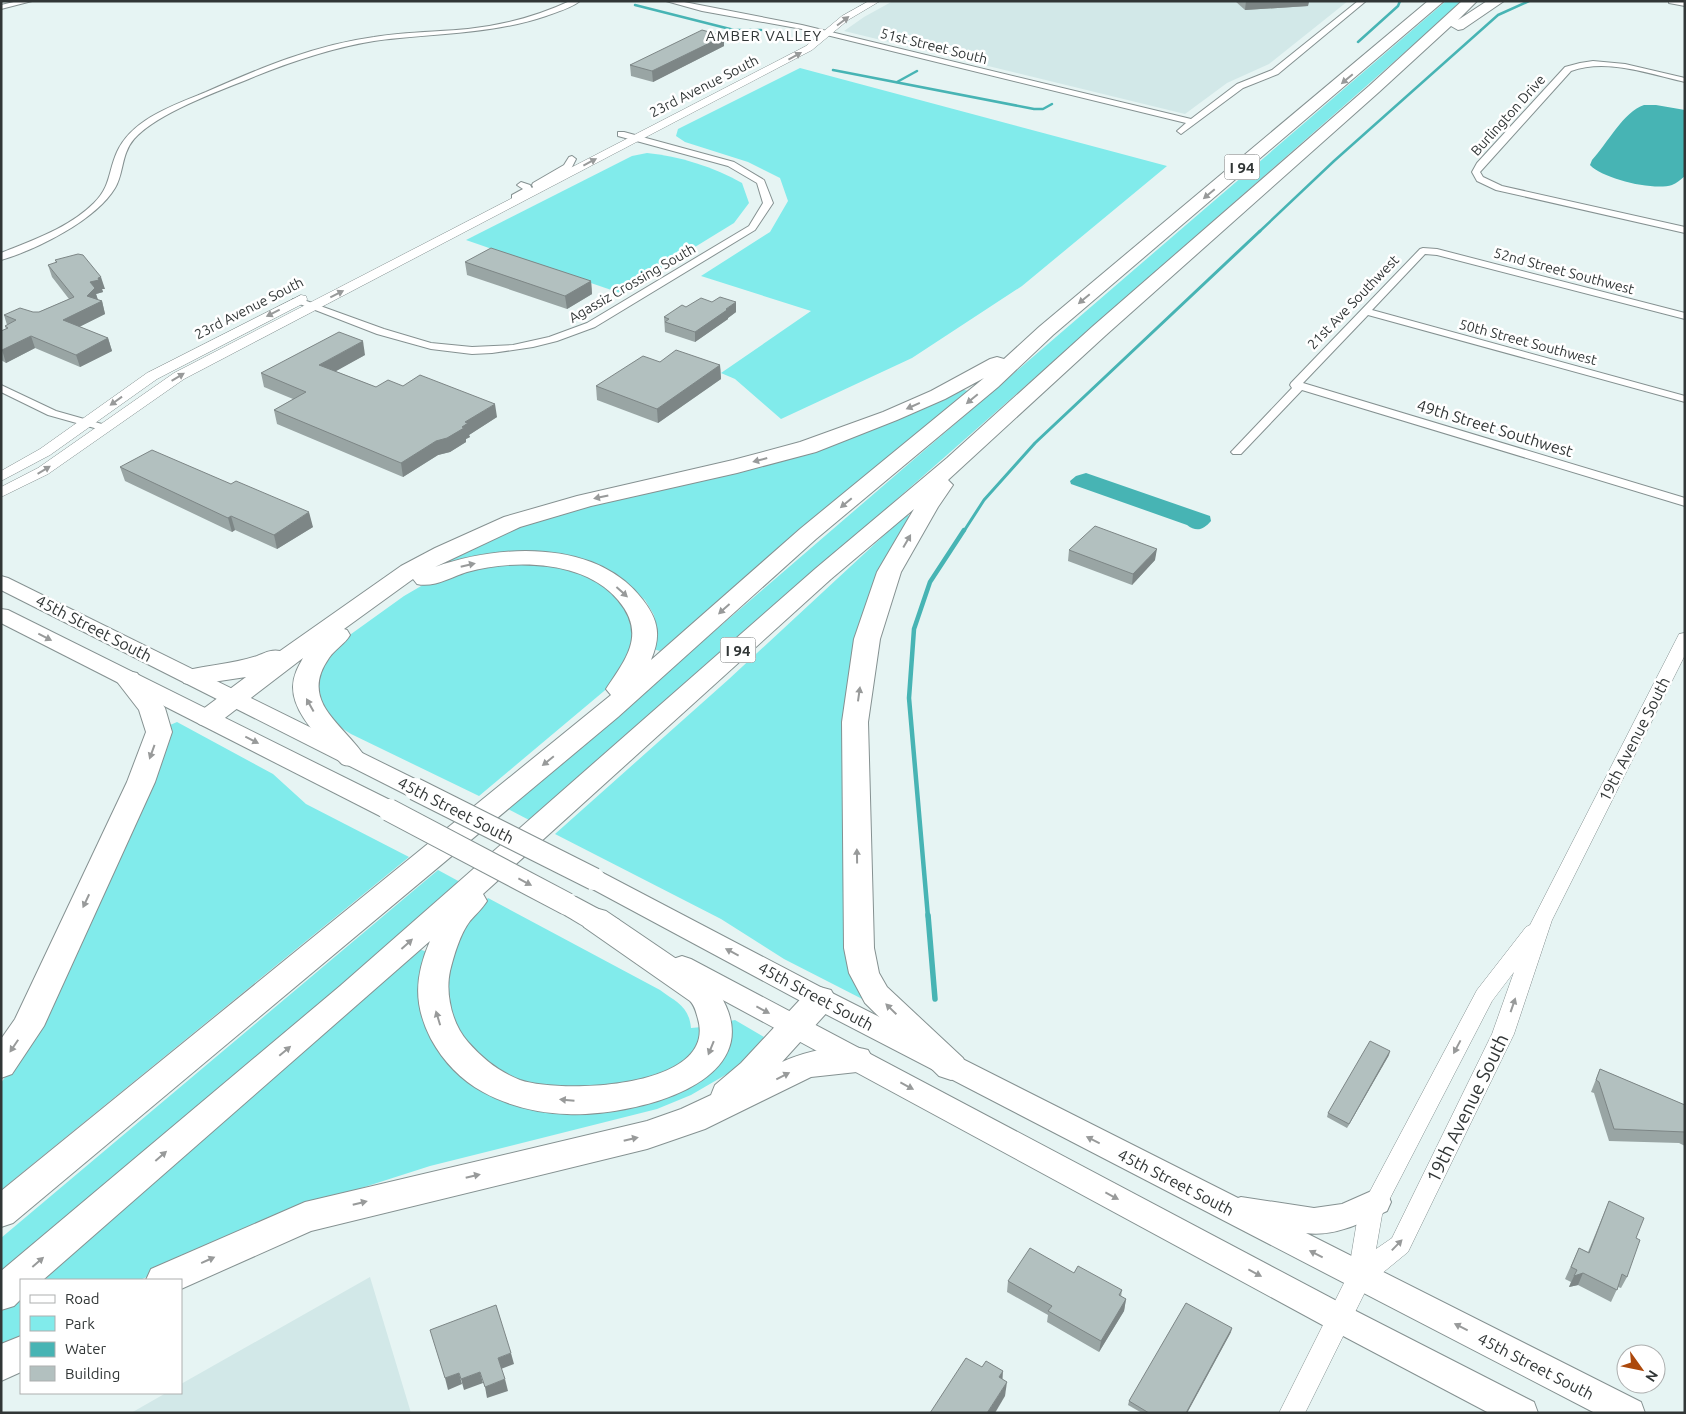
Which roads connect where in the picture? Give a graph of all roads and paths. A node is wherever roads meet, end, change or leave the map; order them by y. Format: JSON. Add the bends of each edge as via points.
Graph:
{"nodes":[{"id":1,"x":28,"y":1,"type":"edge"},
{"id":2,"x":577,"y":1,"type":"edge"},
{"id":3,"x":669,"y":1,"type":"edge"},
{"id":4,"x":857,"y":1,"type":"edge"},
{"id":5,"x":876,"y":1,"type":"edge"},
{"id":6,"x":1362,"y":1,"type":"edge"},
{"id":7,"x":1437,"y":1,"type":"edge"},
{"id":8,"x":1470,"y":1,"type":"edge"},
{"id":9,"x":1497,"y":1,"type":"edge"},
{"id":10,"x":1672,"y":1,"type":"edge"},
{"id":11,"x":1413,"y":3,"type":"dead end"},
{"id":12,"x":1685,"y":4,"type":"edge"},
{"id":13,"x":1,"y":7,"type":"edge"},
{"id":14,"x":827,"y":24,"type":"junction"},
{"id":15,"x":814,"y":30,"type":"junction"},
{"id":16,"x":1375,"y":55,"type":"junction"},
{"id":17,"x":1685,"y":80,"type":"edge"},
{"id":18,"x":1374,"y":89,"type":"junction"},
{"id":19,"x":1192,"y":122,"type":"junction"},
{"id":20,"x":1180,"y":131,"type":"dead end"},
{"id":21,"x":621,"y":134,"type":"junction"},
{"id":22,"x":636,"y":138,"type":"junction"},
{"id":23,"x":572,"y":160,"type":"junction"},
{"id":24,"x":521,"y":186,"type":"junction"},
{"id":25,"x":538,"y":189,"type":"junction"},
{"id":26,"x":495,"y":211,"type":"junction"},
{"id":27,"x":1685,"y":230,"type":"edge"},
{"id":28,"x":1437,"y":252,"type":"joint"},
{"id":29,"x":1,"y":257,"type":"edge"},
{"id":30,"x":297,"y":301,"type":"junction"},
{"id":31,"x":313,"y":306,"type":"junction"},
{"id":32,"x":1365,"y":311,"type":"junction"},
{"id":33,"x":1685,"y":316,"type":"edge"},
{"id":34,"x":1046,"y":331,"type":"junction"},
{"id":35,"x":1297,"y":386,"type":"junction"},
{"id":36,"x":1,"y":388,"type":"edge"},
{"id":37,"x":1685,"y":399,"type":"edge"},
{"id":38,"x":85,"y":422,"type":"junction"},
{"id":39,"x":104,"y":428,"type":"junction"},
{"id":40,"x":1237,"y":452,"type":"dead end"},
{"id":41,"x":965,"y":454,"type":"junction"},
{"id":42,"x":1,"y":477,"type":"edge"},
{"id":43,"x":1,"y":493,"type":"edge"},
{"id":44,"x":1685,"y":502,"type":"edge"},
{"id":45,"x":1,"y":582,"type":"edge"},
{"id":46,"x":1,"y":615,"type":"edge"},
{"id":47,"x":1685,"y":638,"type":"edge"},
{"id":48,"x":307,"y":643,"type":"junction"},
{"id":49,"x":193,"y":677,"type":"junction"},
{"id":50,"x":128,"y":680,"type":"junction"},
{"id":51,"x":235,"y":698,"type":"junction"},
{"id":52,"x":208,"y":718,"type":"junction"},
{"id":53,"x":578,"y":737,"type":"junction"},
{"id":54,"x":351,"y":757,"type":"junction"},
{"id":55,"x":560,"y":808,"type":"junction"},
{"id":56,"x":595,"y":919,"type":"junction"},
{"id":57,"x":1542,"y":920,"type":"junction"},
{"id":58,"x":820,"y":999,"type":"junction"},
{"id":59,"x":795,"y":1027,"type":"junction"},
{"id":60,"x":857,"y":1059,"type":"junction"},
{"id":61,"x":1,"y":1065,"type":"edge"},
{"id":62,"x":952,"y":1067,"type":"junction"},
{"id":63,"x":707,"y":1110,"type":"junction"},
{"id":64,"x":1376,"y":1202,"type":"junction"},
{"id":65,"x":1226,"y":1208,"type":"junction"},
{"id":66,"x":1,"y":1212,"type":"edge"},
{"id":67,"x":1360,"y":1276,"type":"junction"},
{"id":68,"x":166,"y":1279,"type":"edge"},
{"id":69,"x":1,"y":1294,"type":"edge"},
{"id":70,"x":1339,"y":1318,"type":"junction"},
{"id":71,"x":20,"y":1354,"type":"edge"},
{"id":72,"x":1,"y":1364,"type":"edge"},
{"id":73,"x":1292,"y":1413,"type":"edge"},
{"id":74,"x":1522,"y":1413,"type":"edge"},
{"id":75,"x":1629,"y":1413,"type":"edge"}],
"edges":[{"from":1,"to":13,"type":"street"},
{"from":2,"to":29,"type":"street","via":[[549,13],[497,27],[373,39],[322,51],[286,62],[172,110],[150,122],[128,141],[108,192],[95,206],[55,232]]},
{"from":3,"to":15,"type":"street","via":[[711,12],[766,19]]},
{"from":4,"to":14,"type":"street","name":"23rd Avenue South"},
{"from":14,"to":5,"type":"street","name":"23rd Avenue South","one_way":true,"via":[[846,18]]},
{"from":6,"to":19,"type":"street","via":[[1275,72],[1240,86]]},
{"from":7,"to":16,"type":"highway","number":"I 94"},
{"from":8,"to":18,"type":"highway","number":"I 94"},
{"from":9,"to":18,"type":"highway","via":[[1470,17]]},
{"from":10,"to":12,"type":"street"},
{"from":11,"to":16,"type":"highway"},
{"from":14,"to":15,"type":"street","name":"23rd Avenue South"},
{"from":14,"to":19,"type":"street","name":"51st Street South"},
{"from":22,"to":14,"type":"street","name":"23rd Avenue South","one_way":true,"via":[[809,48]]},
{"from":15,"to":21,"type":"street","name":"23rd Avenue South","via":[[782,52]]},
{"from":16,"to":34,"type":"highway","number":"I 94","one_way":true},
{"from":17,"to":27,"type":"street","name":"Burlington Drive","via":[[1604,63],[1576,64],[1476,172],[1480,179],[1499,188]]},
{"from":18,"to":41,"type":"highway","number":"I 94"},
{"from":19,"to":20,"type":"street"},
{"from":21,"to":22,"type":"street","name":"Agassiz Crossing South"},
{"from":21,"to":23,"type":"street","name":"23rd Avenue South"},
{"from":25,"to":22,"type":"street","name":"23rd Avenue South","one_way":true},
{"from":22,"to":31,"type":"street","name":"Agassiz Crossing South","via":[[731,164],[761,182],[768,203],[752,228],[591,325],[566,337],[539,344],[488,350],[434,346]]},
{"from":23,"to":24,"type":"street","name":"23rd Avenue South"},
{"from":23,"to":25,"type":"street","name":"23rd Avenue South","via":[[568,167],[536,184]]},
{"from":24,"to":26,"type":"street","name":"23rd Avenue South","via":[[528,190]]},
{"from":24,"to":30,"type":"street","name":"23rd Avenue South"},
{"from":25,"to":26,"type":"street","name":"23rd Avenue South"},
{"from":31,"to":26,"type":"street","name":"23rd Avenue South","one_way":true},
{"from":28,"to":32,"type":"street","name":"21st Ave Southwest","via":[[1423,251]]},
{"from":28,"to":33,"type":"street","name":"52nd Street Southwest"},
{"from":30,"to":31,"type":"street","name":"Agassiz Crossing South"},
{"from":30,"to":38,"type":"street","name":"23rd Avenue South","one_way":true,"via":[[152,376]]},
{"from":39,"to":31,"type":"street","name":"23rd Avenue South","one_way":true,"via":[[179,376]]},
{"from":32,"to":35,"type":"street","name":"21st Ave Southwest"},
{"from":32,"to":37,"type":"street","name":"50th Street Southwest"},
{"from":34,"to":48,"type":"highway","one_way":true,"via":[[938,395],[808,447],[512,522],[409,571]]},
{"from":34,"to":53,"type":"highway","number":"I 94","one_way":true,"via":[[991,384],[808,534]]},
{"from":35,"to":40,"type":"street","name":"21st Ave Southwest"},
{"from":35,"to":44,"type":"street","name":"49th Street Southwest"},
{"from":36,"to":38,"type":"street","via":[[52,413]]},
{"from":38,"to":39,"type":"street"},
{"from":38,"to":42,"type":"street","name":"23rd Avenue South","via":[[46,452]]},
{"from":43,"to":39,"type":"street","name":"23rd Avenue South","one_way":true,"via":[[44,471]]},
{"from":41,"to":55,"type":"highway","number":"I 94","via":[[823,574]]},
{"from":62,"to":41,"type":"highway","one_way":true,"via":[[876,994],[864,973],[858,940],[855,722],[867,639],[889,572],[927,506]]},
{"from":45,"to":49,"type":"main road","name":"45th Street South"},
{"from":46,"to":50,"type":"main road","name":"45th Street South","one_way":true},
{"from":47,"to":57,"type":"street","name":"19th Avenue South"},
{"from":48,"to":49,"type":"highway","via":[[245,669]]},
{"from":48,"to":51,"type":"highway"},
{"from":49,"to":51,"type":"main road","name":"45th Street South"},
{"from":50,"to":52,"type":"main road","name":"45th Street South"},
{"from":50,"to":61,"type":"highway","one_way":true,"via":[[152,708],[159,732],[141,782],[28,1026]]},
{"from":51,"to":52,"type":"highway"},
{"from":51,"to":54,"type":"main road","name":"45th Street South"},
{"from":52,"to":56,"type":"main road","name":"45th Street South","one_way":true,"bridge":true},
{"from":54,"to":53,"type":"highway","one_way":true,"via":[[313,711],[305,696],[306,679],[322,650],[342,632],[415,583],[448,569],[514,558],[575,565],[600,575],[622,591],[644,622],[645,639],[639,659],[623,684]]},
{"from":53,"to":66,"type":"highway","number":"I 94","one_way":true},
{"from":58,"to":54,"type":"main road","name":"45th Street South","one_way":true,"bridge":true,"via":[[594,879]]},
{"from":56,"to":55,"type":"highway","one_way":true,"via":[[707,999],[716,1032],[704,1063],[687,1076],[659,1088],[628,1097],[574,1101],[550,1099],[500,1086],[460,1056],[439,1024],[434,1003],[434,972],[456,917]]},
{"from":69,"to":55,"type":"highway","number":"I 94","one_way":true,"via":[[351,994]]},
{"from":56,"to":59,"type":"main road","name":"45th Street South","one_way":true},
{"from":57,"to":64,"type":"street","name":"19th Avenue South","one_way":true,"via":[[1484,996]]},
{"from":67,"to":57,"type":"street","name":"19th Avenue South","one_way":true,"via":[[1400,1244],[1503,1034]]},
{"from":58,"to":59,"type":"highway"},
{"from":58,"to":62,"type":"main road","name":"45th Street South"},
{"from":59,"to":60,"type":"main road","name":"45th Street South"},
{"from":59,"to":63,"type":"highway","via":[[753,1072]]},
{"from":63,"to":60,"type":"highway","one_way":true,"via":[[806,1065]]},
{"from":60,"to":70,"type":"main road","name":"45th Street South","one_way":true},
{"from":65,"to":62,"type":"main road","name":"45th Street South","one_way":true},
{"from":68,"to":63,"type":"highway","one_way":true,"via":[[305,1217],[647,1135],[692,1119]]},
{"from":64,"to":65,"type":"main road","via":[[1346,1216],[1314,1222]]},
{"from":64,"to":67,"type":"street","name":"19th Avenue South","via":[[1370,1215]]},
{"from":67,"to":65,"type":"main road","name":"45th Street South","one_way":true},
{"from":67,"to":70,"type":"street","name":"19th Avenue South"},
{"from":75,"to":67,"type":"main road","name":"45th Street South","one_way":true},
{"from":70,"to":73,"type":"street","name":"19th Avenue South"},
{"from":70,"to":74,"type":"main road","name":"45th Street South"},
{"from":71,"to":72,"type":"highway"}]}
